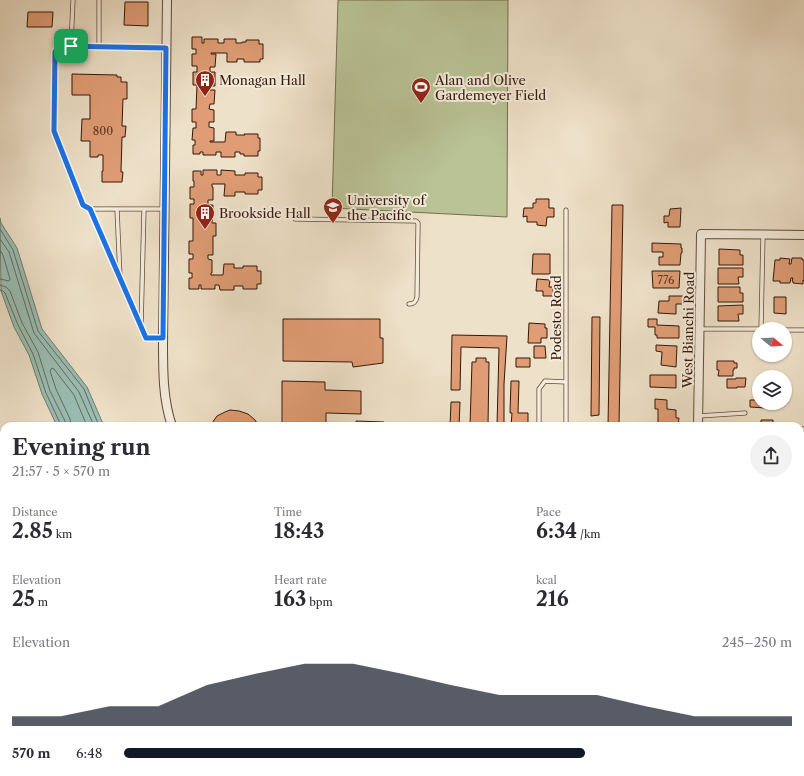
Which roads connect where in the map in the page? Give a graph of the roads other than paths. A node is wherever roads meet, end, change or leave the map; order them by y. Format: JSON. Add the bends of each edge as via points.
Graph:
{"nodes":[{"id":1,"x":73,"y":0,"type":"edge"},
{"id":2,"x":99,"y":0,"type":"edge"},
{"id":3,"x":167,"y":0,"type":"edge"},
{"id":4,"x":71,"y":46,"type":"junction"},
{"id":5,"x":99,"y":47,"type":"junction"},
{"id":6,"x":166,"y":48,"type":"junction"},
{"id":7,"x":90,"y":209,"type":"junction"},
{"id":8,"x":117,"y":209,"type":"junction"},
{"id":9,"x":144,"y":209,"type":"junction"},
{"id":10,"x":164,"y":209,"type":"junction"},
{"id":11,"x":566,"y":210,"type":"dead end"},
{"id":12,"x":295,"y":219,"type":"dead end"},
{"id":13,"x":763,"y":235,"type":"junction"},
{"id":14,"x":804,"y":235,"type":"edge"},
{"id":15,"x":120,"y":277,"type":"junction"},
{"id":16,"x":409,"y":304,"type":"dead end"},
{"id":17,"x":760,"y":322,"type":"edge"},
{"id":18,"x":141,"y":327,"type":"junction"},
{"id":19,"x":700,"y":329,"type":"junction"},
{"id":20,"x":752,"y":329,"type":"edge"},
{"id":21,"x":792,"y":330,"type":"edge"},
{"id":22,"x":804,"y":330,"type":"edge"},
{"id":23,"x":163,"y":338,"type":"junction"},
{"id":24,"x":566,"y":382,"type":"junction"},
{"id":25,"x":745,"y":413,"type":"dead end"},
{"id":26,"x":699,"y":416,"type":"junction"},
{"id":27,"x":170,"y":422,"type":"edge"},
{"id":28,"x":539,"y":422,"type":"edge"},
{"id":29,"x":566,"y":422,"type":"edge"},
{"id":30,"x":698,"y":422,"type":"edge"}],
"edges":[{"from":1,"to":4,"type":"lane"},
{"from":2,"to":5,"type":"lane"},
{"from":3,"to":6,"type":"street"},
{"from":4,"to":5,"type":"lane"},
{"from":4,"to":7,"type":"lane","via":[[58,47],[55,52],[54,131],[83,205]]},
{"from":5,"to":6,"type":"lane"},
{"from":6,"to":10,"type":"street"},
{"from":7,"to":8,"type":"lane"},
{"from":7,"to":15,"type":"lane"},
{"from":8,"to":9,"type":"lane"},
{"from":8,"to":15,"type":"lane"},
{"from":9,"to":10,"type":"lane"},
{"from":9,"to":18,"type":"lane"},
{"from":10,"to":23,"type":"street"},
{"from":11,"to":24,"type":"lane","name":"Podesto Road"},
{"from":12,"to":16,"type":"lane","via":[[416,221],[417,297],[415,303]]},
{"from":13,"to":14,"type":"street"},
{"from":13,"to":17,"type":"lane"},
{"from":13,"to":19,"type":"street","name":"West Bianchi Road","via":[[701,234]]},
{"from":15,"to":18,"type":"lane"},
{"from":18,"to":23,"type":"lane","via":[[146,338]]},
{"from":19,"to":20,"type":"lane"},
{"from":19,"to":26,"type":"street","name":"West Bianchi Road"},
{"from":21,"to":22,"type":"lane"},
{"from":23,"to":27,"type":"street","via":[[163,381]]},
{"from":24,"to":28,"type":"lane","via":[[545,381],[539,389]]},
{"from":24,"to":29,"type":"lane","name":"Podesto Road"},
{"from":25,"to":26,"type":"lane"},
{"from":26,"to":30,"type":"street","name":"West Bianchi Road"}]}
